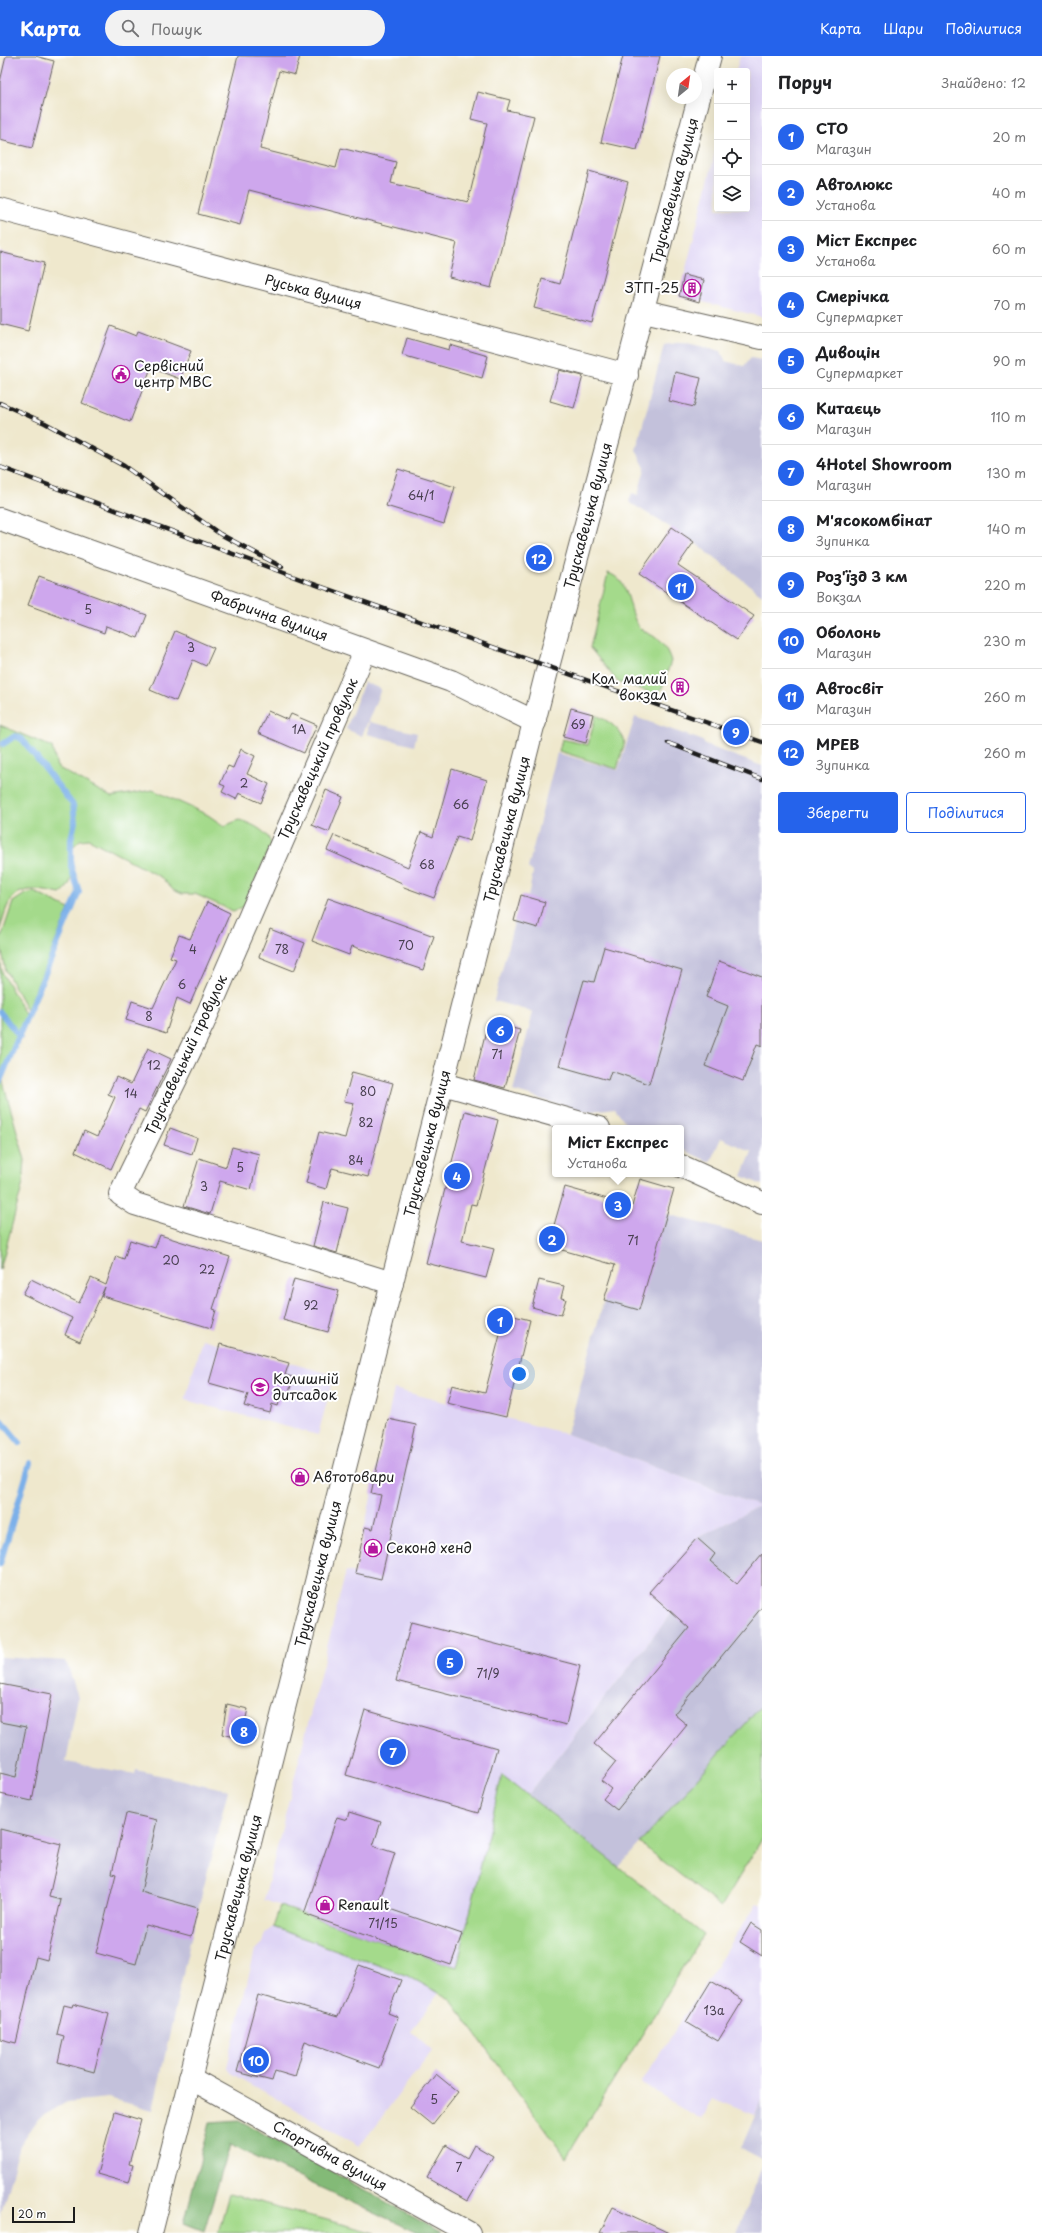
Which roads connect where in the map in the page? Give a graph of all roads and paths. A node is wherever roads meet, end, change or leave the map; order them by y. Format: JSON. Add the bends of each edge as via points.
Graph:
{"nodes":[{"id":1,"x":710,"y":56,"type":"edge"},
{"id":2,"x":0,"y":209,"type":"edge"},
{"id":3,"x":644,"y":311,"type":"junction"},
{"id":4,"x":762,"y":338,"type":"edge"},
{"id":5,"x":627,"y":375,"type":"junction"},
{"id":6,"x":0,"y":519,"type":"edge"},
{"id":7,"x":365,"y":651,"type":"junction"},
{"id":8,"x":535,"y":722,"type":"junction"},
{"id":9,"x":443,"y":1084,"type":"junction"},
{"id":10,"x":588,"y":1125,"type":"edge"},
{"id":11,"x":684,"y":1167,"type":"edge"},
{"id":12,"x":762,"y":1203,"type":"edge"},
{"id":13,"x":392,"y":1283,"type":"junction"},
{"id":14,"x":190,"y":2078,"type":"junction"},
{"id":15,"x":151,"y":2233,"type":"edge"},
{"id":16,"x":469,"y":2233,"type":"edge"}],
"edges":[{"from":1,"to":3,"type":"street","name":"Трускавецька вулиця"},
{"from":2,"to":5,"type":"street","name":"Руська вулиця"},
{"from":3,"to":4,"type":"street"},
{"from":3,"to":5,"type":"street","name":"Трускавецька вулиця"},
{"from":5,"to":8,"type":"street","name":"Трускавецька вулиця"},
{"from":6,"to":7,"type":"street","name":"Фабрична вулиця"},
{"from":7,"to":8,"type":"street","name":"Фабрична вулиця","via":[[451,681]]},
{"from":7,"to":13,"type":"street","name":"Трускавецький провулок","via":[[202,1024],[120,1194],[135,1204]]},
{"from":8,"to":9,"type":"street","name":"Трускавецька вулиця"},
{"from":9,"to":10,"type":"street"},
{"from":9,"to":13,"type":"street","name":"Трускавецька вулиця"},
{"from":11,"to":12,"type":"street"},
{"from":13,"to":14,"type":"street","name":"Трускавецька вулиця"},
{"from":14,"to":15,"type":"street","name":"Трускавецька вулиця"},
{"from":14,"to":16,"type":"street","name":"Спортивна вулиця"}]}
